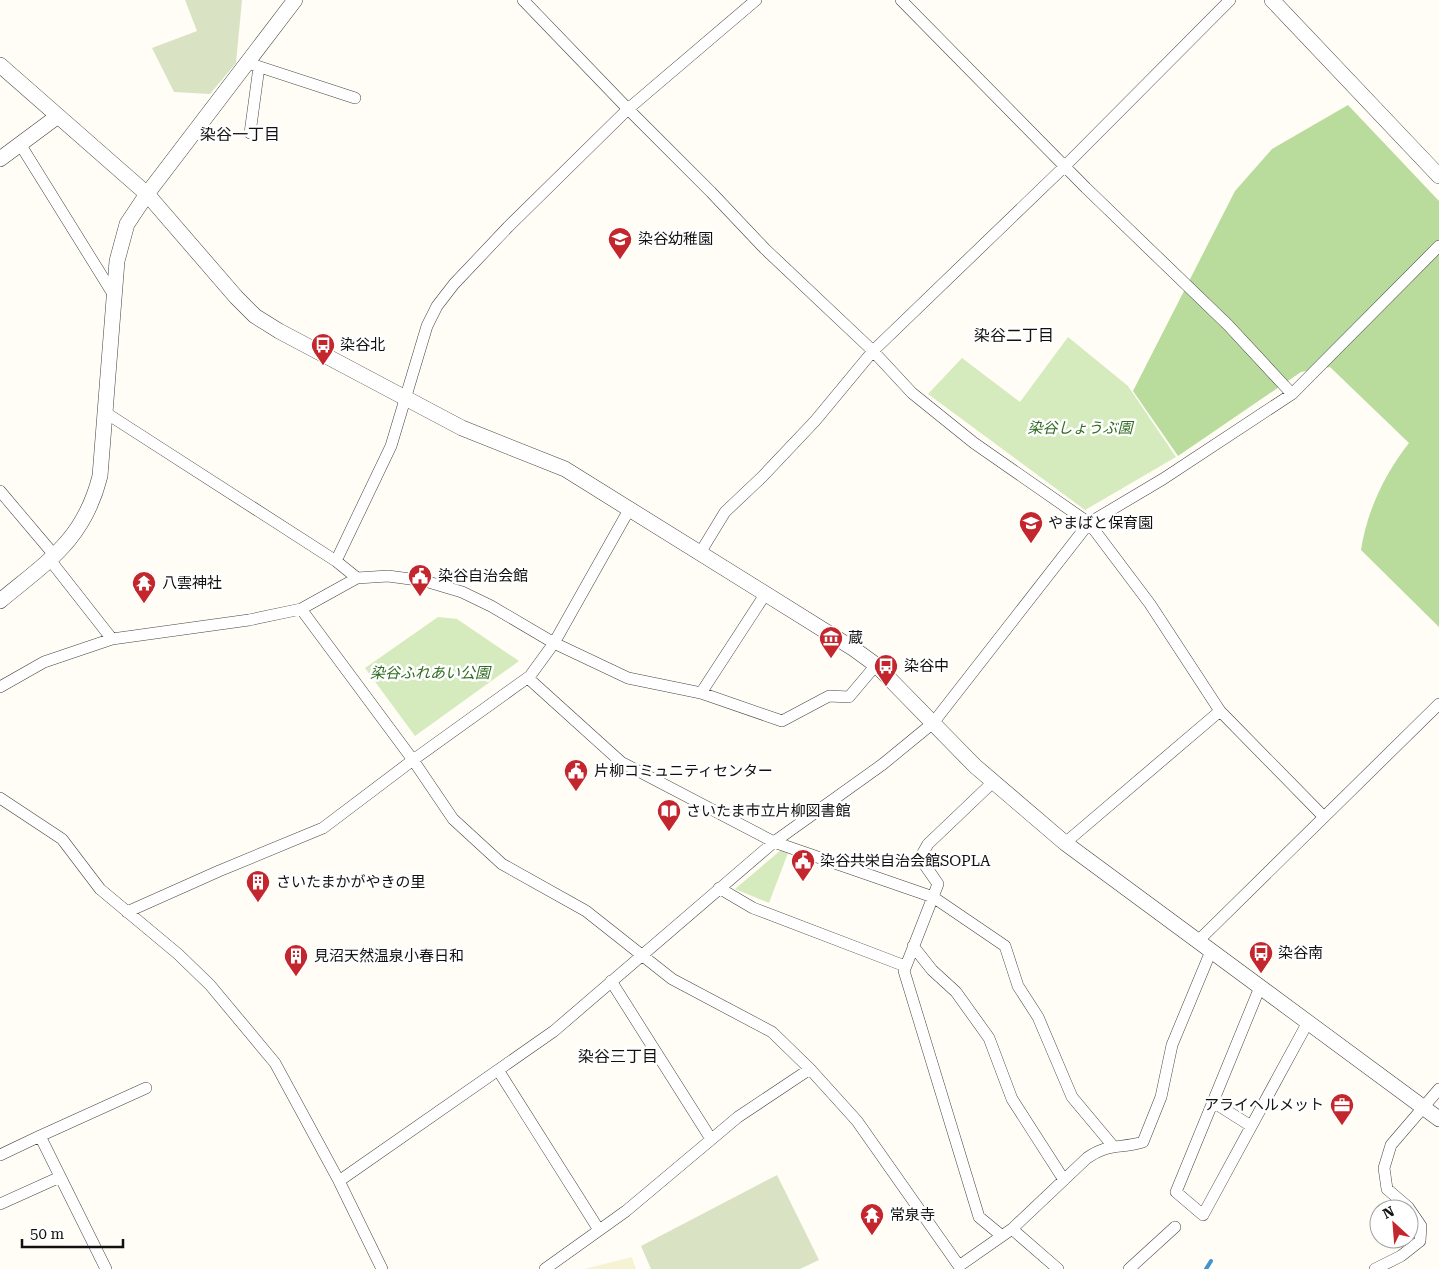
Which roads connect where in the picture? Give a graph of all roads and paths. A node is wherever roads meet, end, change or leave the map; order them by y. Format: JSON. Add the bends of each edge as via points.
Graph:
{"nodes":[{"id":1,"x":295,"y":0,"type":"edge"},
{"id":2,"x":523,"y":0,"type":"edge"},
{"id":3,"x":756,"y":0,"type":"edge"},
{"id":4,"x":901,"y":0,"type":"edge"},
{"id":5,"x":1230,"y":0,"type":"edge"},
{"id":6,"x":1272,"y":0,"type":"edge"},
{"id":7,"x":0,"y":65,"type":"edge"},
{"id":8,"x":253,"y":65,"type":"junction"},
{"id":9,"x":355,"y":98,"type":"dead end"},
{"id":10,"x":628,"y":109,"type":"junction"},
{"id":11,"x":58,"y":116,"type":"junction"},
{"id":12,"x":250,"y":133,"type":"dead end"},
{"id":13,"x":20,"y":144,"type":"junction"},
{"id":14,"x":0,"y":159,"type":"edge"},
{"id":15,"x":1065,"y":166,"type":"junction"},
{"id":16,"x":1439,"y":176,"type":"edge"},
{"id":17,"x":147,"y":194,"type":"junction"},
{"id":18,"x":1439,"y":246,"type":"edge"},
{"id":19,"x":115,"y":297,"type":"junction"},
{"id":20,"x":873,"y":351,"type":"junction"},
{"id":21,"x":1292,"y":394,"type":"junction"},
{"id":22,"x":406,"y":398,"type":"junction"},
{"id":23,"x":106,"y":413,"type":"junction"},
{"id":24,"x":0,"y":491,"type":"edge"},
{"id":25,"x":630,"y":508,"type":"junction"},
{"id":26,"x":1089,"y":524,"type":"junction"},
{"id":27,"x":700,"y":553,"type":"junction"},
{"id":28,"x":53,"y":558,"type":"junction"},
{"id":29,"x":336,"y":561,"type":"junction"},
{"id":30,"x":357,"y":578,"type":"junction"},
{"id":31,"x":766,"y":593,"type":"junction"},
{"id":32,"x":0,"y":601,"type":"edge"},
{"id":33,"x":301,"y":609,"type":"junction"},
{"id":34,"x":112,"y":639,"type":"junction"},
{"id":35,"x":554,"y":642,"type":"junction"},
{"id":36,"x":876,"y":665,"type":"junction"},
{"id":37,"x":528,"y":678,"type":"junction"},
{"id":38,"x":0,"y":687,"type":"edge"},
{"id":39,"x":702,"y":693,"type":"junction"},
{"id":40,"x":1439,"y":704,"type":"edge"},
{"id":41,"x":1220,"y":711,"type":"junction"},
{"id":42,"x":933,"y":723,"type":"junction"},
{"id":43,"x":413,"y":760,"type":"junction"},
{"id":44,"x":992,"y":783,"type":"junction"},
{"id":45,"x":0,"y":798,"type":"edge"},
{"id":46,"x":1324,"y":817,"type":"junction"},
{"id":47,"x":774,"y":842,"type":"junction"},
{"id":48,"x":1065,"y":843,"type":"junction"},
{"id":49,"x":719,"y":888,"type":"junction"},
{"id":50,"x":932,"y":897,"type":"junction"},
{"id":51,"x":127,"y":912,"type":"junction"},
{"id":52,"x":1198,"y":941,"type":"junction"},
{"id":53,"x":913,"y":946,"type":"junction"},
{"id":54,"x":1211,"y":950,"type":"junction"},
{"id":55,"x":641,"y":955,"type":"junction"},
{"id":56,"x":905,"y":966,"type":"junction"},
{"id":57,"x":611,"y":981,"type":"junction"},
{"id":58,"x":1260,"y":987,"type":"junction"},
{"id":59,"x":1308,"y":1022,"type":"junction"},
{"id":60,"x":810,"y":1069,"type":"junction"},
{"id":61,"x":498,"y":1070,"type":"junction"},
{"id":62,"x":146,"y":1088,"type":"dead end"},
{"id":63,"x":1439,"y":1089,"type":"edge"},
{"id":64,"x":1213,"y":1102,"type":"junction"},
{"id":65,"x":1423,"y":1106,"type":"junction"},
{"id":66,"x":1439,"y":1119,"type":"edge"},
{"id":67,"x":1251,"y":1126,"type":"junction"},
{"id":68,"x":40,"y":1136,"type":"junction"},
{"id":69,"x":710,"y":1140,"type":"junction"},
{"id":70,"x":1113,"y":1146,"type":"junction"},
{"id":71,"x":0,"y":1155,"type":"edge"},
{"id":72,"x":60,"y":1177,"type":"junction"},
{"id":73,"x":339,"y":1180,"type":"junction"},
{"id":74,"x":1064,"y":1180,"type":"junction"},
{"id":75,"x":0,"y":1204,"type":"edge"},
{"id":76,"x":1175,"y":1228,"type":"dead end"},
{"id":77,"x":1012,"y":1229,"type":"junction"},
{"id":78,"x":599,"y":1230,"type":"junction"},
{"id":79,"x":1002,"y":1236,"type":"junction"},
{"id":80,"x":106,"y":1269,"type":"edge"},
{"id":81,"x":382,"y":1269,"type":"edge"},
{"id":82,"x":545,"y":1269,"type":"edge"},
{"id":83,"x":1058,"y":1269,"type":"edge"},
{"id":84,"x":1129,"y":1269,"type":"edge"},
{"id":85,"x":1375,"y":1269,"type":"edge"}],
"edges":[{"from":1,"to":8,"type":"street"},
{"from":2,"to":10,"type":"street"},
{"from":3,"to":10,"type":"street"},
{"from":4,"to":15,"type":"street"},
{"from":5,"to":15,"type":"street"},
{"from":6,"to":16,"type":"street"},
{"from":7,"to":11,"type":"street"},
{"from":8,"to":9,"type":"street"},
{"from":8,"to":12,"type":"street"},
{"from":8,"to":17,"type":"street"},
{"from":10,"to":20,"type":"street","via":[[765,250]]},
{"from":10,"to":22,"type":"street","via":[[508,227],[437,306],[427,326]]},
{"from":11,"to":13,"type":"street"},
{"from":11,"to":17,"type":"street"},
{"from":13,"to":14,"type":"street"},
{"from":13,"to":19,"type":"street"},
{"from":15,"to":20,"type":"street"},
{"from":15,"to":21,"type":"street","via":[[1228,325]]},
{"from":17,"to":19,"type":"street","via":[[133,213],[121,241]]},
{"from":17,"to":22,"type":"street","via":[[255,316],[279,332]]},
{"from":18,"to":21,"type":"street"},
{"from":19,"to":23,"type":"street"},
{"from":20,"to":26,"type":"street","via":[[912,393],[939,416]]},
{"from":20,"to":27,"type":"street","via":[[815,421],[725,512]]},
{"from":21,"to":26,"type":"street"},
{"from":22,"to":25,"type":"street","via":[[462,428],[565,468]]},
{"from":22,"to":29,"type":"street","via":[[391,446]]},
{"from":23,"to":28,"type":"street","via":[[96,494],[79,529]]},
{"from":23,"to":29,"type":"street"},
{"from":24,"to":28,"type":"street"},
{"from":25,"to":27,"type":"street"},
{"from":25,"to":35,"type":"street"},
{"from":26,"to":41,"type":"street","via":[[1150,604]]},
{"from":26,"to":42,"type":"street"},
{"from":27,"to":31,"type":"street"},
{"from":28,"to":32,"type":"street"},
{"from":28,"to":34,"type":"street"},
{"from":29,"to":30,"type":"street"},
{"from":30,"to":33,"type":"street"},
{"from":30,"to":35,"type":"street","via":[[388,576],[425,581],[462,592]]},
{"from":31,"to":36,"type":"street"},
{"from":31,"to":39,"type":"street"},
{"from":33,"to":34,"type":"street","via":[[250,620]]},
{"from":33,"to":43,"type":"street"},
{"from":34,"to":38,"type":"street","via":[[44,662]]},
{"from":35,"to":37,"type":"street"},
{"from":35,"to":39,"type":"street","via":[[628,678]]},
{"from":36,"to":39,"type":"street","via":[[848,697],[829,696],[782,721]]},
{"from":36,"to":42,"type":"street"},
{"from":37,"to":43,"type":"street"},
{"from":37,"to":47,"type":"street","via":[[621,762]]},
{"from":40,"to":46,"type":"street"},
{"from":41,"to":46,"type":"street"},
{"from":41,"to":48,"type":"street"},
{"from":42,"to":44,"type":"street"},
{"from":42,"to":47,"type":"street","via":[[883,764]]},
{"from":43,"to":51,"type":"street","via":[[323,828]]},
{"from":43,"to":55,"type":"street","via":[[453,819],[502,864],[586,911]]},
{"from":44,"to":48,"type":"street"},
{"from":44,"to":50,"type":"street","via":[[928,844],[920,858],[938,884]]},
{"from":45,"to":51,"type":"street","via":[[62,839],[100,890]]},
{"from":46,"to":52,"type":"street"},
{"from":47,"to":49,"type":"street"},
{"from":47,"to":50,"type":"street"},
{"from":48,"to":52,"type":"street"},
{"from":49,"to":55,"type":"street"},
{"from":49,"to":56,"type":"street","via":[[753,908]]},
{"from":50,"to":53,"type":"street"},
{"from":50,"to":70,"type":"street","via":[[1005,946],[1018,986],[1038,1017],[1072,1097]]},
{"from":51,"to":73,"type":"street","via":[[210,985],[275,1063]]},
{"from":52,"to":54,"type":"street"},
{"from":53,"to":56,"type":"street"},
{"from":53,"to":74,"type":"street","via":[[932,970],[956,992],[988,1038],[1012,1099]]},
{"from":54,"to":58,"type":"street"},
{"from":54,"to":70,"type":"street","via":[[1172,1045],[1161,1097],[1143,1142],[1126,1147]]},
{"from":55,"to":57,"type":"street"},
{"from":55,"to":60,"type":"street","via":[[672,978],[772,1032]]},
{"from":56,"to":79,"type":"street","via":[[924,1041],[979,1217]]},
{"from":57,"to":61,"type":"street","via":[[554,1031]]},
{"from":57,"to":69,"type":"street"},
{"from":58,"to":59,"type":"street"},
{"from":58,"to":64,"type":"street"},
{"from":59,"to":65,"type":"street"},
{"from":59,"to":67,"type":"street"},
{"from":60,"to":69,"type":"street","via":[[738,1117]]},
{"from":60,"to":79,"type":"street","via":[[857,1120],[960,1266]]},
{"from":61,"to":73,"type":"street"},
{"from":61,"to":78,"type":"street"},
{"from":62,"to":68,"type":"street"},
{"from":63,"to":65,"type":"street"},
{"from":64,"to":67,"type":"street"},
{"from":64,"to":67,"type":"street","via":[[1176,1192],[1203,1215]]},
{"from":65,"to":66,"type":"street"},
{"from":65,"to":85,"type":"street","via":[[1390,1145],[1384,1168],[1387,1189],[1408,1207],[1421,1226],[1420,1241],[1401,1256]]},
{"from":68,"to":71,"type":"street"},
{"from":68,"to":72,"type":"street"},
{"from":69,"to":78,"type":"street"},
{"from":70,"to":74,"type":"street","via":[[1100,1148]]},
{"from":72,"to":75,"type":"street"},
{"from":72,"to":80,"type":"street"},
{"from":73,"to":81,"type":"street"},
{"from":74,"to":77,"type":"street"},
{"from":76,"to":84,"type":"street"},
{"from":77,"to":79,"type":"street"},
{"from":77,"to":83,"type":"street"},
{"from":78,"to":82,"type":"street"}]}
